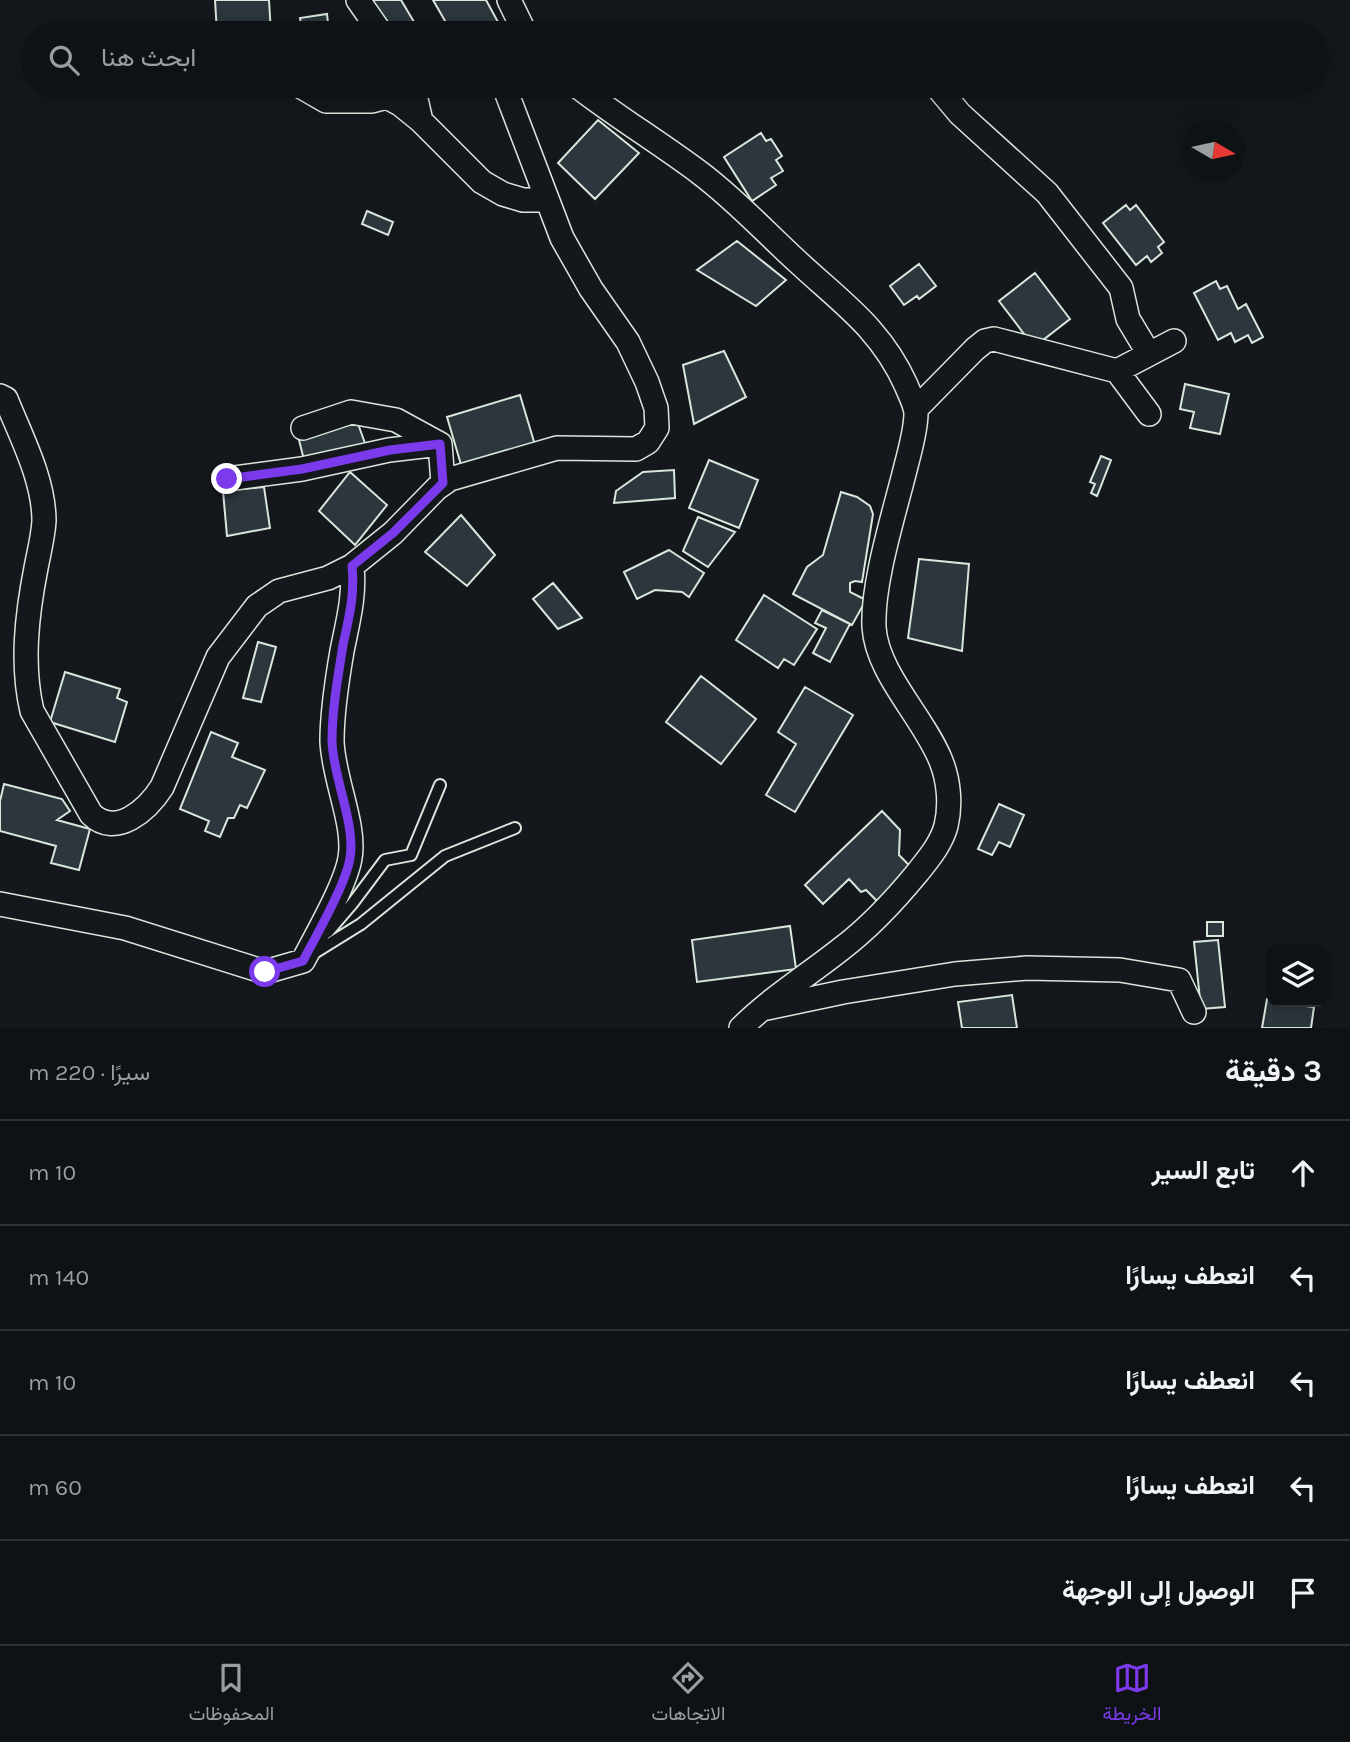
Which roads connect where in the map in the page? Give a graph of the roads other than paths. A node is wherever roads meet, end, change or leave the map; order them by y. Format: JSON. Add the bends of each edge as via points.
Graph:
{"nodes":[{"id":1,"x":358,"y":0,"type":"edge"},
{"id":2,"x":509,"y":0,"type":"edge"},
{"id":3,"x":373,"y":21,"type":"edge"},
{"id":4,"x":518,"y":21,"type":"edge"},
{"id":5,"x":321,"y":98,"type":"edge"},
{"id":6,"x":383,"y":98,"type":"edge"},
{"id":7,"x":389,"y":98,"type":"edge"},
{"id":8,"x":416,"y":98,"type":"edge"},
{"id":9,"x":509,"y":98,"type":"edge"},
{"id":10,"x":594,"y":98,"type":"edge"},
{"id":11,"x":947,"y":98,"type":"edge"},
{"id":12,"x":421,"y":121,"type":"junction"},
{"id":13,"x":547,"y":200,"type":"junction"},
{"id":14,"x":1174,"y":341,"type":"dead end"},
{"id":15,"x":1149,"y":354,"type":"junction"},
{"id":16,"x":1117,"y":371,"type":"junction"},
{"id":17,"x":0,"y":396,"type":"edge"},
{"id":18,"x":916,"y":409,"type":"junction"},
{"id":19,"x":1150,"y":414,"type":"dead end"},
{"id":20,"x":303,"y":428,"type":"dead end"},
{"id":21,"x":440,"y":444,"type":"junction"},
{"id":22,"x":227,"y":479,"type":"dead end"},
{"id":23,"x":443,"y":483,"type":"junction"},
{"id":24,"x":352,"y":566,"type":"junction"},
{"id":25,"x":440,"y":785,"type":"dead end"},
{"id":26,"x":515,"y":828,"type":"dead end"},
{"id":27,"x":0,"y":904,"type":"edge"},
{"id":28,"x":303,"y":961,"type":"junction"},
{"id":29,"x":761,"y":1009,"type":"junction"},
{"id":30,"x":1194,"y":1012,"type":"dead end"},
{"id":31,"x":741,"y":1028,"type":"edge"}],
"edges":[{"from":1,"to":3,"type":"street"},
{"from":2,"to":4,"type":"street"},
{"from":5,"to":6,"type":"street"},
{"from":7,"to":12,"type":"street"},
{"from":8,"to":12,"type":"street"},
{"from":9,"to":13,"type":"street"},
{"from":10,"to":18,"type":"street","via":[[717,186],[862,319],[880,338]]},
{"from":11,"to":15,"type":"street","via":[[1054,202],[1121,288],[1128,319]]},
{"from":12,"to":13,"type":"street","via":[[482,182],[523,200]]},
{"from":13,"to":23,"type":"street","via":[[577,267],[628,342],[656,408],[657,428],[648,442],[636,449],[557,448]]},
{"from":14,"to":15,"type":"street"},
{"from":15,"to":16,"type":"street"},
{"from":16,"to":18,"type":"street","via":[[994,339],[975,349]]},
{"from":16,"to":19,"type":"street"},
{"from":17,"to":24,"type":"street","via":[[6,399],[40,486],[43,506],[28,620],[29,696],[37,722],[85,807],[98,820],[111,824],[128,820],[156,797],[218,657],[257,606],[279,591],[328,578]]},
{"from":18,"to":29,"type":"street","via":[[881,569],[874,626],[884,665],[923,725],[943,768],[948,789],[945,828],[935,850],[880,913],[842,949]]},
{"from":20,"to":21,"type":"street","via":[[351,412],[396,419]]},
{"from":21,"to":22,"type":"street"},
{"from":21,"to":23,"type":"street"},
{"from":23,"to":24,"type":"street"},
{"from":24,"to":28,"type":"street","via":[[355,590],[332,742],[350,857]]},
{"from":25,"to":28,"type":"lane","via":[[411,855],[385,860]]},
{"from":26,"to":28,"type":"lane","via":[[445,856],[361,924]]},
{"from":27,"to":28,"type":"street","via":[[125,928],[265,972]]},
{"from":29,"to":30,"type":"street","via":[[943,976],[1027,968],[1120,970],[1179,980]]},
{"from":29,"to":31,"type":"street"}]}
